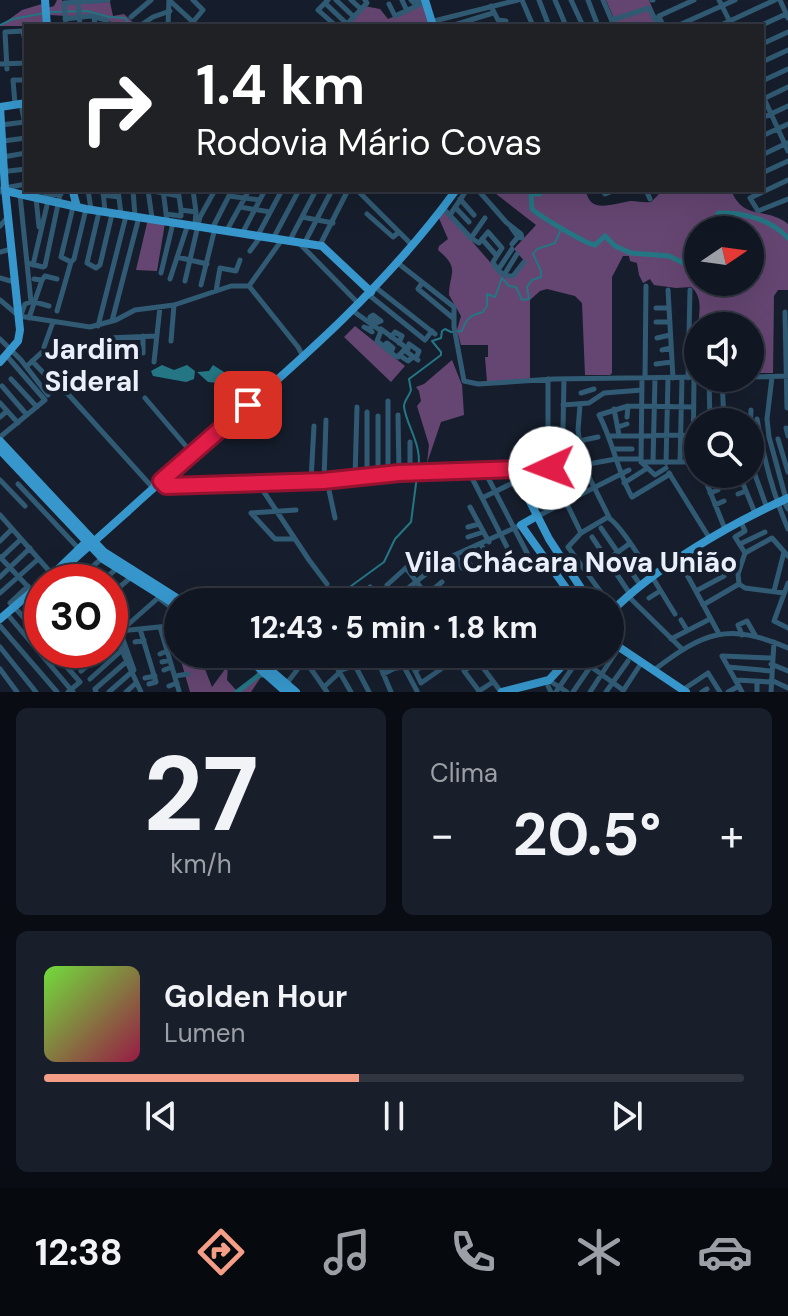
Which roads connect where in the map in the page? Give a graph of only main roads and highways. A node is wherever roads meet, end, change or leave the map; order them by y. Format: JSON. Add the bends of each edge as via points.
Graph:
{"nodes":[{"id":1,"x":425,"y":0,"type":"edge"},
{"id":2,"x":434,"y":24,"type":"edge"},
{"id":3,"x":21,"y":104,"type":"edge"},
{"id":4,"x":0,"y":106,"type":"edge"},
{"id":5,"x":1,"y":120,"type":"edge"},
{"id":6,"x":2,"y":158,"type":"edge"},
{"id":7,"x":2,"y":172,"type":"edge"},
{"id":8,"x":2,"y":190,"type":"edge"},
{"id":9,"x":75,"y":192,"type":"edge"},
{"id":10,"x":458,"y":193,"type":"edge"},
{"id":11,"x":60,"y":196,"type":"edge"},
{"id":12,"x":103,"y":211,"type":"junction"},
{"id":13,"x":441,"y":213,"type":"junction"},
{"id":14,"x":371,"y":291,"type":"junction"},
{"id":15,"x":6,"y":355,"type":"edge"},
{"id":16,"x":301,"y":358,"type":"junction"},
{"id":17,"x":0,"y":439,"type":"edge"},
{"id":18,"x":0,"y":450,"type":"edge"},
{"id":19,"x":157,"y":484,"type":"junction"},
{"id":20,"x":136,"y":502,"type":"junction"},
{"id":21,"x":777,"y":505,"type":"edge"},
{"id":22,"x":537,"y":516,"type":"junction"},
{"id":23,"x":68,"y":518,"type":"junction"},
{"id":24,"x":86,"y":537,"type":"junction"},
{"id":25,"x":107,"y":559,"type":"junction"},
{"id":26,"x":67,"y":564,"type":"edge"},
{"id":27,"x":71,"y":564,"type":"edge"},
{"id":28,"x":73,"y":564,"type":"edge"},
{"id":29,"x":566,"y":588,"type":"edge"},
{"id":30,"x":580,"y":588,"type":"edge"},
{"id":31,"x":164,"y":591,"type":"edge"},
{"id":32,"x":624,"y":598,"type":"edge"},
{"id":33,"x":24,"y":599,"type":"edge"},
{"id":34,"x":164,"y":599,"type":"edge"},
{"id":35,"x":24,"y":604,"type":"edge"},
{"id":36,"x":2,"y":621,"type":"edge"},
{"id":37,"x":624,"y":650,"type":"edge"},
{"id":38,"x":262,"y":668,"type":"edge"},
{"id":39,"x":264,"y":668,"type":"edge"},
{"id":40,"x":567,"y":668,"type":"edge"},
{"id":41,"x":268,"y":672,"type":"junction"},
{"id":42,"x":553,"y":687,"type":"edge"},
{"id":43,"x":286,"y":688,"type":"edge"},
{"id":44,"x":532,"y":689,"type":"edge"},
{"id":45,"x":684,"y":691,"type":"edge"},
{"id":46,"x":296,"y":692,"type":"edge"},
{"id":47,"x":506,"y":692,"type":"edge"}],
"edges":[{"from":1,"to":2,"type":"main road"},
{"from":3,"to":4,"type":"main road"},
{"from":4,"to":5,"type":"main road"},
{"from":5,"to":6,"type":"main road"},
{"from":6,"to":7,"type":"main road"},
{"from":7,"to":8,"type":"main road"},
{"from":8,"to":11,"type":"main road","via":[[48,201]]},
{"from":8,"to":15,"type":"main road","via":[[15,282],[28,303],[19,339]]},
{"from":9,"to":12,"type":"main road"},
{"from":10,"to":13,"type":"main road"},
{"from":11,"to":12,"type":"main road"},
{"from":12,"to":14,"type":"main road","via":[[196,220],[320,245]]},
{"from":13,"to":14,"type":"main road"},
{"from":13,"to":14,"type":"main road"},
{"from":14,"to":16,"type":"main road","via":[[356,311]]},
{"from":16,"to":19,"type":"main road"},
{"from":16,"to":19,"type":"main road"},
{"from":17,"to":23,"type":"main road"},
{"from":18,"to":23,"type":"main road"},
{"from":19,"to":20,"type":"main road"},
{"from":19,"to":22,"type":"main road","via":[[325,481],[484,470],[517,473]]},
{"from":20,"to":24,"type":"main road"},
{"from":20,"to":25,"type":"main road","via":[[101,538]]},
{"from":20,"to":27,"type":"main road","bridge":true},
{"from":21,"to":32,"type":"main road","via":[[711,539]]},
{"from":22,"to":29,"type":"main road","via":[[517,527]]},
{"from":22,"to":30,"type":"main road"},
{"from":23,"to":24,"type":"main road"},
{"from":24,"to":25,"type":"main road"},
{"from":24,"to":26,"type":"main road"},
{"from":25,"to":28,"type":"main road","via":[[88,551]]},
{"from":25,"to":31,"type":"main road"},
{"from":25,"to":34,"type":"main road"},
{"from":33,"to":36,"type":"main road"},
{"from":35,"to":36,"type":"main road"},
{"from":37,"to":45,"type":"main road"},
{"from":38,"to":41,"type":"main road"},
{"from":39,"to":41,"type":"main road"},
{"from":40,"to":42,"type":"main road"},
{"from":41,"to":43,"type":"main road"},
{"from":42,"to":44,"type":"main road"},
{"from":43,"to":46,"type":"main road"},
{"from":44,"to":47,"type":"main road"}]}
